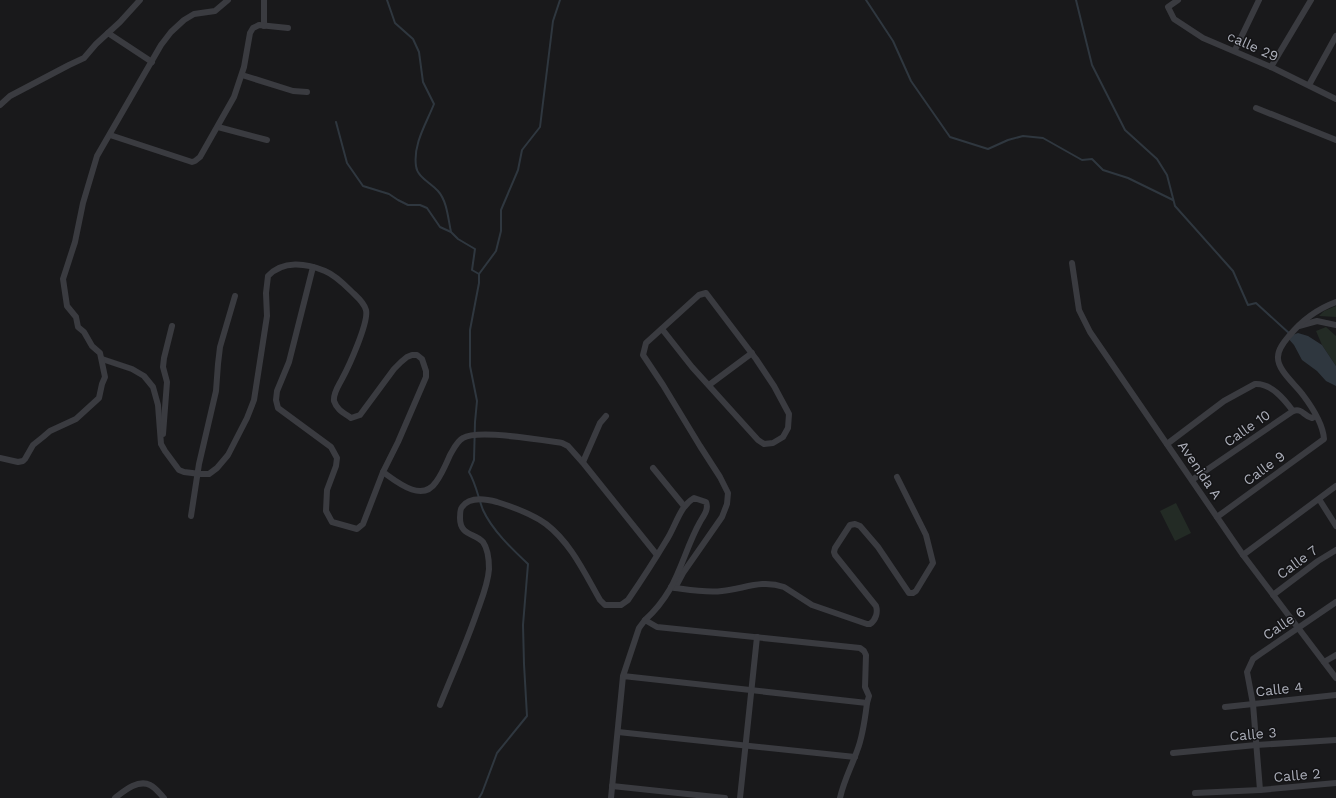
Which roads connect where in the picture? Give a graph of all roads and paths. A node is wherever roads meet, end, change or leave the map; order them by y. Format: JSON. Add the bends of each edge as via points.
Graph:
{"nodes":[{"id":1,"x":140,"y":0,"type":"edge"},
{"id":2,"x":228,"y":0,"type":"edge"},
{"id":3,"x":264,"y":0,"type":"edge"},
{"id":4,"x":1178,"y":0,"type":"edge"},
{"id":5,"x":1259,"y":0,"type":"edge"},
{"id":6,"x":1311,"y":0,"type":"edge"},
{"id":7,"x":264,"y":26,"type":"junction"},
{"id":8,"x":288,"y":28,"type":"dead end"},
{"id":9,"x":108,"y":33,"type":"junction"},
{"id":10,"x":1336,"y":36,"type":"edge"},
{"id":11,"x":1235,"y":50,"type":"junction"},
{"id":12,"x":152,"y":62,"type":"junction"},
{"id":13,"x":1271,"y":66,"type":"junction"},
{"id":14,"x":242,"y":75,"type":"junction"},
{"id":15,"x":1309,"y":86,"type":"junction"},
{"id":16,"x":307,"y":92,"type":"dead end"},
{"id":17,"x":1336,"y":99,"type":"edge"},
{"id":18,"x":0,"y":105,"type":"edge"},
{"id":19,"x":1256,"y":108,"type":"dead end"},
{"id":20,"x":218,"y":127,"type":"junction"},
{"id":21,"x":110,"y":135,"type":"junction"},
{"id":22,"x":267,"y":140,"type":"dead end"},
{"id":23,"x":1336,"y":140,"type":"edge"},
{"id":24,"x":1072,"y":263,"type":"dead end"},
{"id":25,"x":313,"y":267,"type":"junction"},
{"id":26,"x":235,"y":296,"type":"dead end"},
{"id":27,"x":1336,"y":302,"type":"edge"},
{"id":28,"x":1336,"y":325,"type":"edge"},
{"id":29,"x":172,"y":326,"type":"dead end"},
{"id":30,"x":1299,"y":326,"type":"junction"},
{"id":31,"x":662,"y":329,"type":"junction"},
{"id":32,"x":752,"y":353,"type":"junction"},
{"id":33,"x":102,"y":359,"type":"junction"},
{"id":34,"x":709,"y":385,"type":"junction"},
{"id":35,"x":1293,"y":411,"type":"junction"},
{"id":36,"x":606,"y":416,"type":"dead end"},
{"id":37,"x":1316,"y":416,"type":"junction"},
{"id":38,"x":162,"y":444,"type":"junction"},
{"id":39,"x":1168,"y":444,"type":"junction"},
{"id":40,"x":0,"y":458,"type":"edge"},
{"id":41,"x":583,"y":462,"type":"junction"},
{"id":42,"x":653,"y":468,"type":"dead end"},
{"id":43,"x":383,"y":472,"type":"junction"},
{"id":44,"x":197,"y":474,"type":"junction"},
{"id":45,"x":897,"y":477,"type":"dead end"},
{"id":46,"x":1192,"y":480,"type":"junction"},
{"id":47,"x":1336,"y":486,"type":"edge"},
{"id":48,"x":1319,"y":499,"type":"junction"},
{"id":49,"x":684,"y":506,"type":"junction"},
{"id":50,"x":191,"y":516,"type":"dead end"},
{"id":51,"x":1217,"y":517,"type":"junction"},
{"id":52,"x":1336,"y":526,"type":"edge"},
{"id":53,"x":1336,"y":550,"type":"edge"},
{"id":54,"x":657,"y":555,"type":"junction"},
{"id":55,"x":1243,"y":555,"type":"junction"},
{"id":56,"x":673,"y":587,"type":"junction"},
{"id":57,"x":1273,"y":595,"type":"junction"},
{"id":58,"x":1336,"y":602,"type":"edge"},
{"id":59,"x":645,"y":620,"type":"junction"},
{"id":60,"x":1298,"y":627,"type":"junction"},
{"id":61,"x":757,"y":637,"type":"junction"},
{"id":62,"x":1336,"y":655,"type":"edge"},
{"id":63,"x":1324,"y":662,"type":"junction"},
{"id":64,"x":623,"y":676,"type":"junction"},
{"id":65,"x":1336,"y":678,"type":"edge"},
{"id":66,"x":751,"y":690,"type":"junction"},
{"id":67,"x":1336,"y":695,"type":"edge"},
{"id":68,"x":867,"y":703,"type":"junction"},
{"id":69,"x":1253,"y":704,"type":"junction"},
{"id":70,"x":440,"y":705,"type":"dead end"},
{"id":71,"x":1225,"y":706,"type":"dead end"},
{"id":72,"x":618,"y":732,"type":"junction"},
{"id":73,"x":1336,"y":740,"type":"edge"},
{"id":74,"x":745,"y":745,"type":"junction"},
{"id":75,"x":1256,"y":745,"type":"junction"},
{"id":76,"x":1173,"y":753,"type":"dead end"},
{"id":77,"x":855,"y":757,"type":"junction"},
{"id":78,"x":1336,"y":783,"type":"edge"},
{"id":79,"x":612,"y":786,"type":"junction"},
{"id":80,"x":1260,"y":790,"type":"junction"},
{"id":81,"x":1195,"y":793,"type":"dead end"},
{"id":82,"x":115,"y":798,"type":"edge"},
{"id":83,"x":164,"y":798,"type":"edge"},
{"id":84,"x":611,"y":798,"type":"edge"},
{"id":85,"x":725,"y":798,"type":"edge"},
{"id":86,"x":740,"y":798,"type":"edge"},
{"id":87,"x":840,"y":798,"type":"edge"}],
"edges":[{"from":1,"to":9,"type":"street"},
{"from":2,"to":12,"type":"street","via":[[215,11],[194,14],[184,20],[171,32]]},
{"from":3,"to":7,"type":"street"},
{"from":4,"to":11,"type":"street","name":"calle 29","via":[[1168,7],[1174,19],[1203,38]]},
{"from":5,"to":11,"type":"street"},
{"from":6,"to":13,"type":"street"},
{"from":7,"to":8,"type":"street"},
{"from":7,"to":14,"type":"street","via":[[253,28],[250,33]]},
{"from":9,"to":12,"type":"street"},
{"from":9,"to":18,"type":"street","via":[[84,58],[10,96]]},
{"from":10,"to":15,"type":"street"},
{"from":11,"to":13,"type":"street","name":"calle 29"},
{"from":12,"to":21,"type":"street"},
{"from":13,"to":15,"type":"street","name":"calle 29"},
{"from":14,"to":16,"type":"street","via":[[292,91]]},
{"from":14,"to":20,"type":"street"},
{"from":15,"to":17,"type":"street","name":"calle 29"},
{"from":19,"to":23,"type":"street"},
{"from":20,"to":21,"type":"street","via":[[200,157],[192,162]]},
{"from":20,"to":22,"type":"street"},
{"from":21,"to":33,"type":"street","via":[[97,156],[91,173],[75,242],[63,279],[67,306],[76,316],[78,327]]},
{"from":24,"to":39,"type":"street","name":"Avenida A","via":[[1079,310],[1084,321]]},
{"from":25,"to":43,"type":"street","via":[[289,362],[276,391],[278,408],[330,447],[337,458],[327,490],[326,511],[332,522],[357,529],[363,524]]},
{"from":25,"to":43,"type":"street","via":[[326,271],[343,284],[364,304],[366,310],[367,317],[363,328],[335,393],[334,399],[339,411],[351,418],[360,415],[394,368],[407,357],[417,356],[425,364],[426,377]]},
{"from":25,"to":44,"type":"street","via":[[289,264],[277,268],[268,276],[267,316],[254,400],[228,455],[209,474]]},
{"from":26,"to":44,"type":"street","via":[[220,347],[216,391]]},
{"from":27,"to":30,"type":"street","via":[[1312,313]]},
{"from":28,"to":30,"type":"street","via":[[1317,321]]},
{"from":29,"to":38,"type":"street","via":[[163,366],[167,388]]},
{"from":30,"to":37,"type":"street","via":[[1286,339],[1277,358],[1279,366],[1303,395]]},
{"from":31,"to":32,"type":"street","via":[[699,294],[706,293]]},
{"from":31,"to":34,"type":"street"},
{"from":31,"to":56,"type":"street","via":[[646,343],[643,355],[728,493],[722,517]]},
{"from":32,"to":34,"type":"street"},
{"from":32,"to":34,"type":"street","via":[[789,414],[788,428],[783,437],[769,444],[758,440]]},
{"from":33,"to":38,"type":"street","via":[[132,369],[144,376],[153,387],[158,405]]},
{"from":33,"to":40,"type":"street","via":[[105,377],[99,398],[76,419],[43,436],[33,445],[25,459],[18,462]]},
{"from":35,"to":37,"type":"street","via":[[1298,409],[1312,418]]},
{"from":35,"to":39,"type":"street","via":[[1275,391],[1255,384],[1224,401]]},
{"from":35,"to":46,"type":"street","name":"Calle 10"},
{"from":36,"to":41,"type":"street","via":[[600,423]]},
{"from":37,"to":51,"type":"street","name":"Calle 9","via":[[1324,438]]},
{"from":38,"to":44,"type":"street","via":[[164,451],[179,470]]},
{"from":39,"to":46,"type":"street","name":"Avenida A"},
{"from":41,"to":43,"type":"street","via":[[562,443],[482,434],[461,439],[453,449],[436,483],[430,488],[413,490]]},
{"from":41,"to":54,"type":"street"},
{"from":42,"to":49,"type":"street"},
{"from":44,"to":50,"type":"street"},
{"from":45,"to":56,"type":"street","via":[[926,535],[933,563],[916,590],[909,593],[878,547],[860,526],[850,525],[834,552],[876,606],[877,612],[870,624],[812,605],[778,585],[756,584],[721,591]]},
{"from":46,"to":51,"type":"street","name":"Avenida A"},
{"from":47,"to":48,"type":"street"},
{"from":48,"to":52,"type":"street"},
{"from":48,"to":55,"type":"street"},
{"from":49,"to":54,"type":"street"},
{"from":49,"to":56,"type":"street","via":[[694,498],[706,502],[707,505],[689,542]]},
{"from":51,"to":55,"type":"street","name":"Avenida A"},
{"from":53,"to":57,"type":"street","name":"Calle 7"},
{"from":54,"to":70,"type":"street","via":[[628,600],[621,605],[605,605],[563,541],[546,524],[509,506],[485,499],[470,501],[462,507],[460,523],[465,532],[483,542],[487,549],[489,568],[474,620]]},
{"from":55,"to":57,"type":"street","name":"Avenida A"},
{"from":56,"to":59,"type":"street"},
{"from":57,"to":60,"type":"street","name":"Avenida A"},
{"from":58,"to":60,"type":"street","name":"Calle 6"},
{"from":59,"to":61,"type":"street","via":[[657,627]]},
{"from":59,"to":64,"type":"street","via":[[639,628]]},
{"from":60,"to":63,"type":"street","name":"Avenida A"},
{"from":60,"to":69,"type":"street","name":"Calle 6","via":[[1252,659],[1247,672]]},
{"from":61,"to":66,"type":"street"},
{"from":61,"to":68,"type":"street","via":[[860,648],[866,655]]},
{"from":62,"to":63,"type":"street"},
{"from":63,"to":65,"type":"street","name":"Avenida A"},
{"from":64,"to":66,"type":"street"},
{"from":64,"to":72,"type":"street"},
{"from":66,"to":68,"type":"street"},
{"from":66,"to":74,"type":"street"},
{"from":67,"to":69,"type":"street","name":"Calle 4"},
{"from":68,"to":77,"type":"street","via":[[866,718]]},
{"from":69,"to":71,"type":"street","name":"Calle 4"},
{"from":69,"to":75,"type":"street"},
{"from":72,"to":74,"type":"street"},
{"from":72,"to":79,"type":"street"},
{"from":73,"to":75,"type":"street","name":"Calle 3"},
{"from":74,"to":77,"type":"street"},
{"from":74,"to":86,"type":"street"},
{"from":75,"to":76,"type":"street","name":"Calle 3"},
{"from":75,"to":80,"type":"street"},
{"from":77,"to":87,"type":"street"},
{"from":78,"to":80,"type":"street","name":"Calle 2"},
{"from":79,"to":84,"type":"street"},
{"from":79,"to":85,"type":"street"},
{"from":80,"to":81,"type":"street","name":"Calle 2"},
{"from":82,"to":83,"type":"street","via":[[137,784],[144,783],[154,787]]}]}
